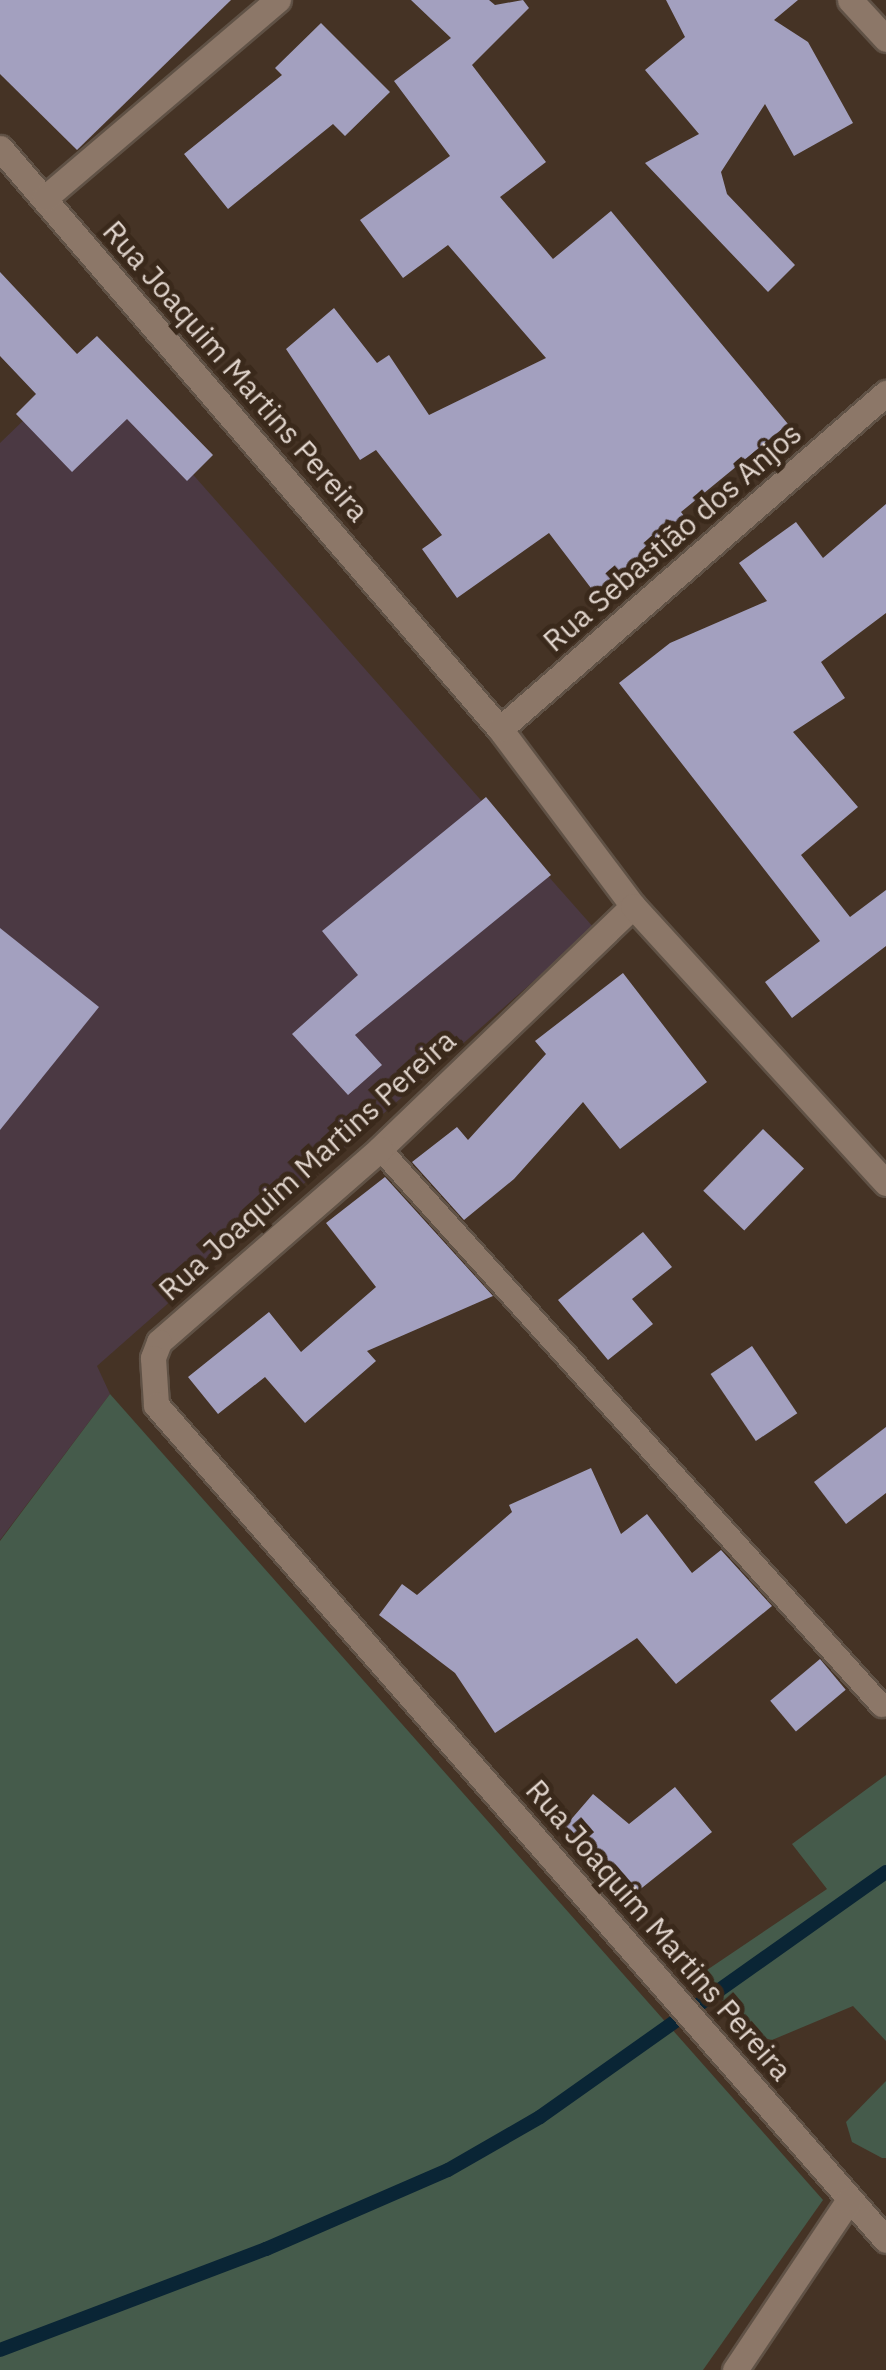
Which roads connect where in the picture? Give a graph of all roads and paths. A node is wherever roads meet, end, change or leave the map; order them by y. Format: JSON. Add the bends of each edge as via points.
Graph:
{"nodes":[{"id":1,"x":278,"y":0,"type":"edge"},
{"id":2,"x":850,"y":0,"type":"edge"},
{"id":3,"x":886,"y":39,"type":"edge"},
{"id":4,"x":0,"y":148,"type":"edge"},
{"id":5,"x":45,"y":198,"type":"junction"},
{"id":6,"x":886,"y":393,"type":"edge"},
{"id":7,"x":500,"y":730,"type":"junction"},
{"id":8,"x":632,"y":906,"type":"junction"},
{"id":9,"x":380,"y":1149,"type":"junction"},
{"id":10,"x":886,"y":1183,"type":"edge"},
{"id":11,"x":882,"y":1706,"type":"dead end"},
{"id":12,"x":848,"y":2200,"type":"junction"},
{"id":13,"x":886,"y":2240,"type":"edge"},
{"id":14,"x":735,"y":2370,"type":"edge"}],
"edges":[{"from":1,"to":5,"type":"street"},
{"from":2,"to":3,"type":"street"},
{"from":4,"to":5,"type":"street","name":"Rua Joaquim Martins Pereira"},
{"from":5,"to":7,"type":"street","name":"Rua Joaquim Martins Pereira"},
{"from":6,"to":7,"type":"street","name":"Rua Sebastião dos Anjos"},
{"from":7,"to":8,"type":"street","name":"Rua Joaquim Martins Pereira"},
{"from":8,"to":9,"type":"street","name":"Rua Joaquim Martins Pereira"},
{"from":8,"to":10,"type":"street"},
{"from":9,"to":11,"type":"lane"},
{"from":9,"to":12,"type":"street","name":"Rua Joaquim Martins Pereira","via":[[159,1342],[153,1358],[156,1405]]},
{"from":12,"to":13,"type":"street","name":"Rua Joaquim Martins Pereira"},
{"from":12,"to":14,"type":"street"}]}
